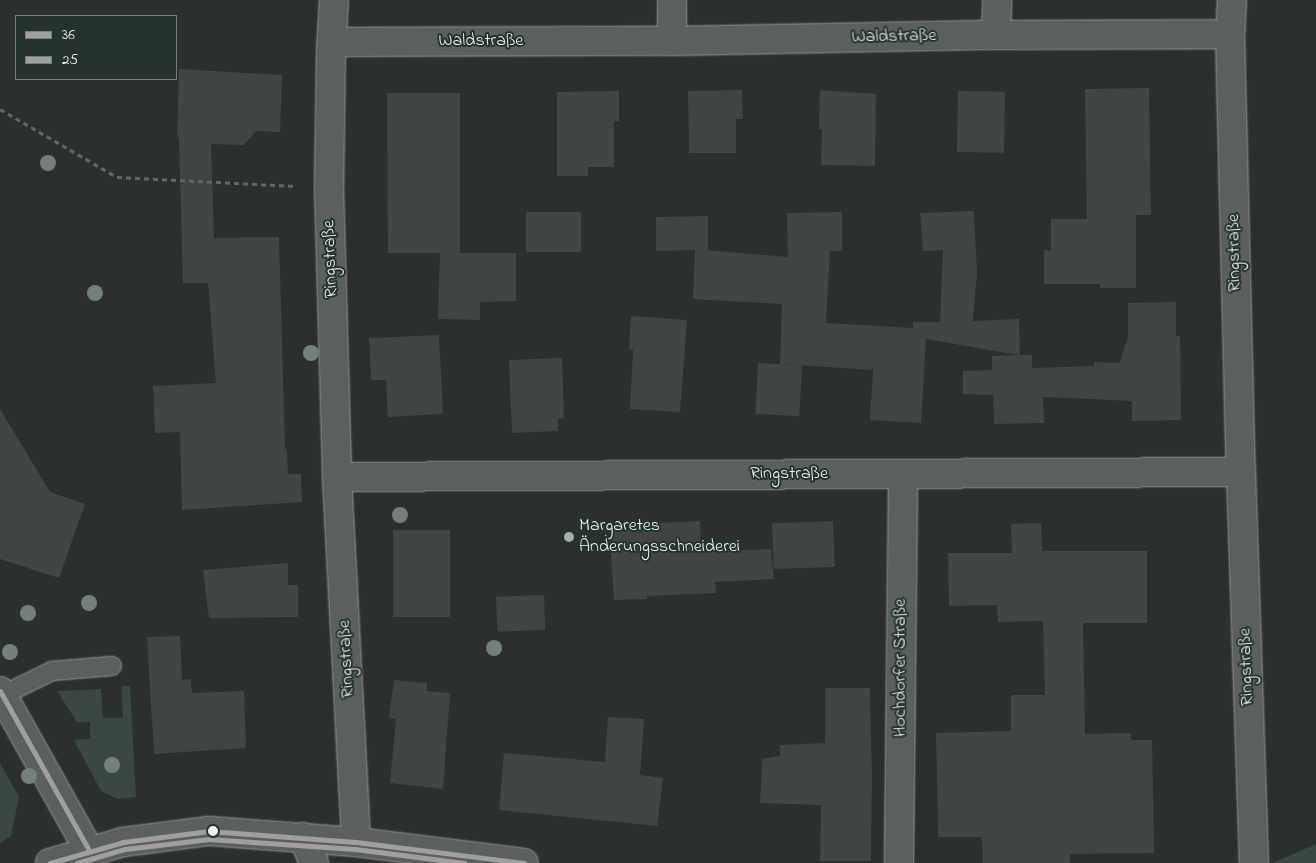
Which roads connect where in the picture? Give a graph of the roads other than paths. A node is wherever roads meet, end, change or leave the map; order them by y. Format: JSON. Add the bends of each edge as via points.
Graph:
{"nodes":[{"id":1,"x":334,"y":0,"type":"edge"},
{"id":2,"x":672,"y":0,"type":"edge"},
{"id":3,"x":997,"y":0,"type":"edge"},
{"id":4,"x":1232,"y":0,"type":"edge"},
{"id":5,"x":1230,"y":34,"type":"junction"},
{"id":6,"x":996,"y":35,"type":"junction"},
{"id":7,"x":672,"y":41,"type":"junction"},
{"id":8,"x":332,"y":42,"type":"junction"},
{"id":9,"x":1241,"y":472,"type":"junction"},
{"id":10,"x":903,"y":474,"type":"junction"},
{"id":11,"x":337,"y":477,"type":"junction"},
{"id":12,"x":112,"y":666,"type":"dead end"},
{"id":13,"x":1,"y":693,"type":"edge"},
{"id":14,"x":303,"y":837,"type":"junction"},
{"id":15,"x":356,"y":842,"type":"junction"},
{"id":16,"x":89,"y":850,"type":"junction"},
{"id":17,"x":50,"y":863,"type":"edge"},
{"id":18,"x":314,"y":863,"type":"edge"},
{"id":19,"x":524,"y":863,"type":"edge"},
{"id":20,"x":900,"y":863,"type":"edge"},
{"id":21,"x":1254,"y":863,"type":"edge"}],
"edges":[{"from":1,"to":8,"type":"street"},
{"from":2,"to":7,"type":"street"},
{"from":3,"to":6,"type":"street"},
{"from":4,"to":5,"type":"street"},
{"from":5,"to":6,"type":"street","name":"Waldstraße"},
{"from":5,"to":9,"type":"street","name":"Ringstraße"},
{"from":6,"to":7,"type":"street","name":"Waldstraße"},
{"from":7,"to":8,"type":"street","name":"Waldstraße"},
{"from":8,"to":11,"type":"street","name":"Ringstraße","via":[[329,187]]},
{"from":9,"to":10,"type":"street","name":"Ringstraße"},
{"from":9,"to":21,"type":"street","name":"Ringstraße"},
{"from":10,"to":11,"type":"street","name":"Ringstraße"},
{"from":10,"to":20,"type":"street","name":"Hochdorfer Straße"},
{"from":11,"to":15,"type":"street","name":"Ringstraße"},
{"from":12,"to":13,"type":"lane","via":[[52,671]]},
{"from":13,"to":16,"type":"street"},
{"from":14,"to":15,"type":"street"},
{"from":14,"to":16,"type":"street","via":[[209,830]]},
{"from":14,"to":18,"type":"street"},
{"from":15,"to":19,"type":"street"},
{"from":16,"to":17,"type":"street"}]}
